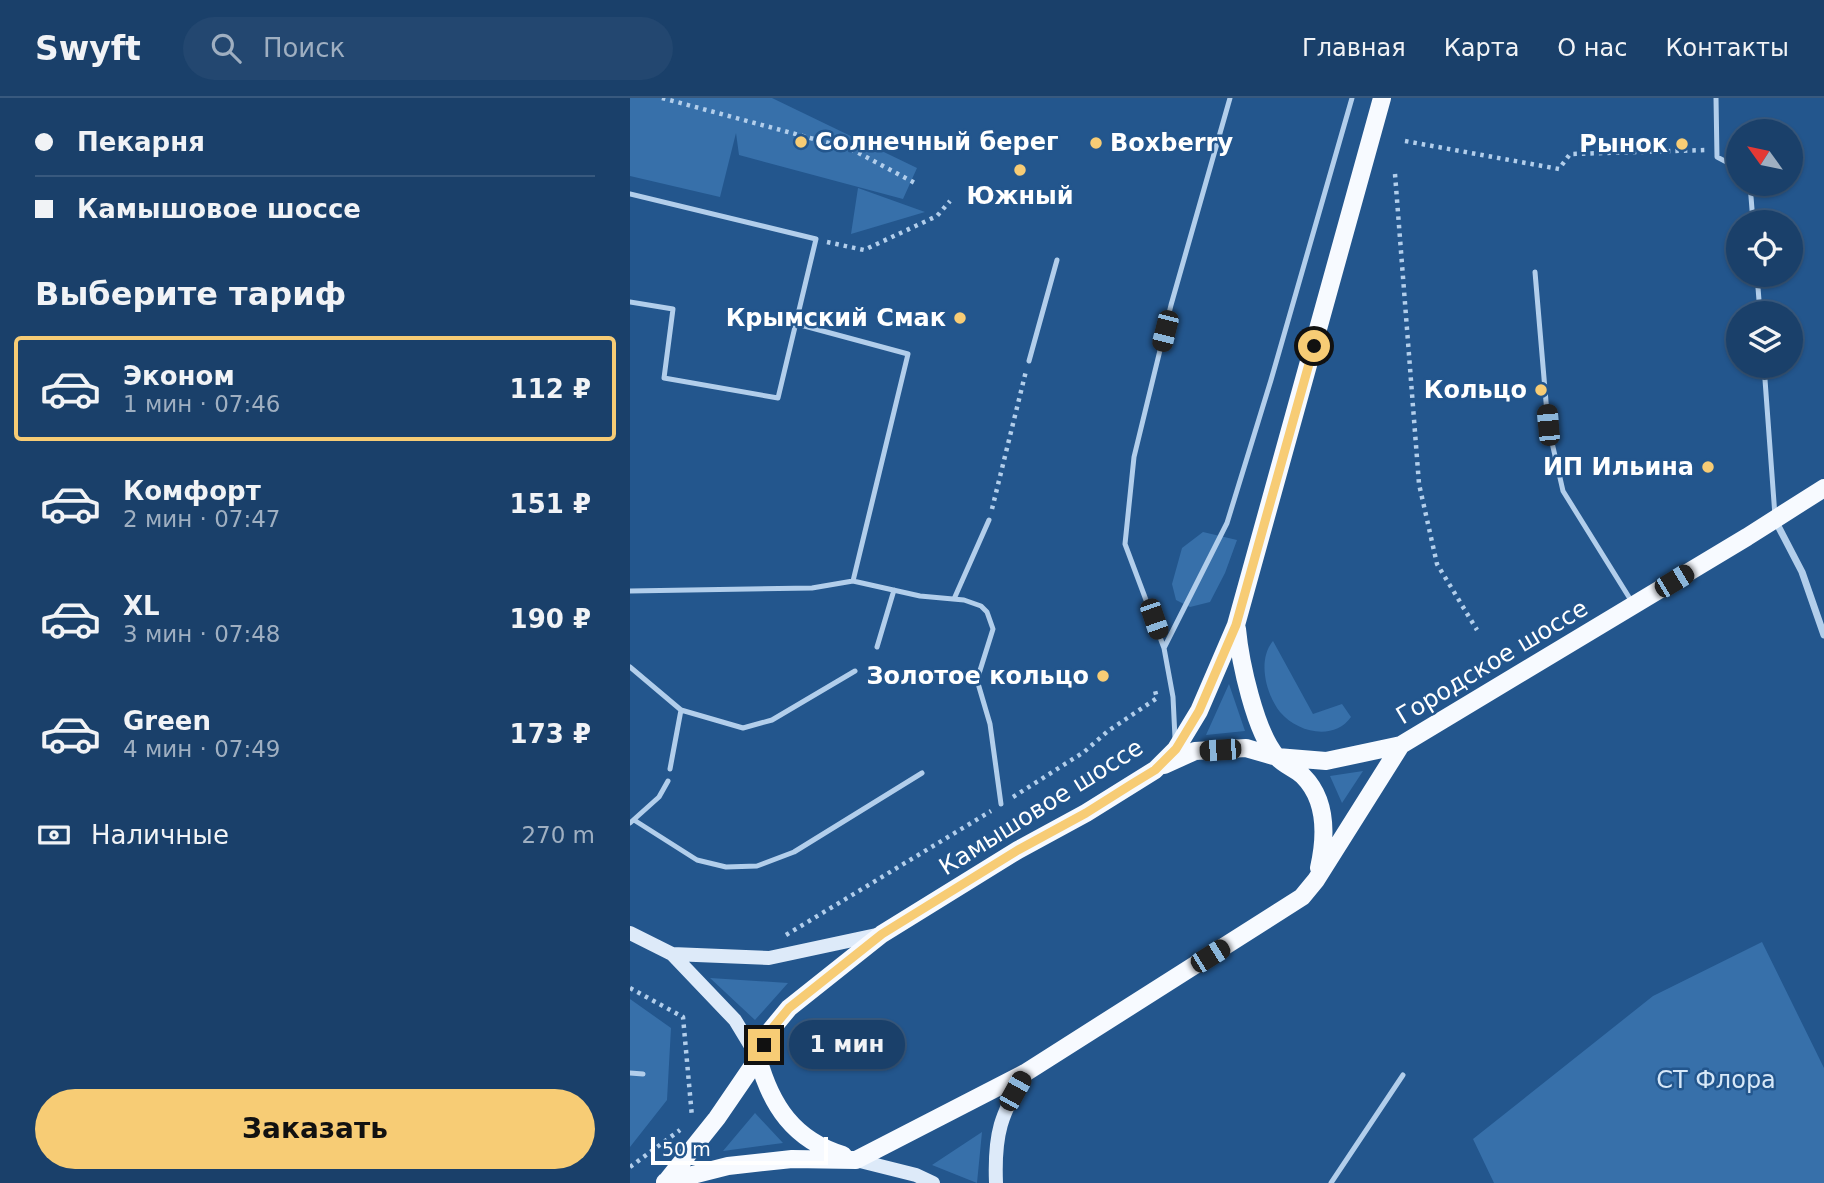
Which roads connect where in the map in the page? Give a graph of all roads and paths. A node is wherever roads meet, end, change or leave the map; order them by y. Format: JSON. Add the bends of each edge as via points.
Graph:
{"nodes":[{"id":1,"x":663,"y":98,"type":"edge"},
{"id":2,"x":1230,"y":98,"type":"edge"},
{"id":3,"x":1352,"y":98,"type":"edge"},
{"id":4,"x":1382,"y":98,"type":"edge"},
{"id":5,"x":1716,"y":98,"type":"edge"},
{"id":6,"x":1405,"y":141,"type":"dead end"},
{"id":7,"x":1717,"y":150,"type":"junction"},
{"id":8,"x":1726,"y":162,"type":"edge"},
{"id":9,"x":1395,"y":174,"type":"dead end"},
{"id":10,"x":915,"y":183,"type":"dead end"},
{"id":11,"x":630,"y":194,"type":"edge"},
{"id":12,"x":950,"y":201,"type":"dead end"},
{"id":13,"x":816,"y":239,"type":"junction"},
{"id":14,"x":1057,"y":260,"type":"dead end"},
{"id":15,"x":1535,"y":272,"type":"dead end"},
{"id":16,"x":630,"y":302,"type":"edge"},
{"id":17,"x":797,"y":324,"type":"junction"},
{"id":18,"x":1029,"y":361,"type":"joint"},
{"id":19,"x":1764,"y":378,"type":"edge"},
{"id":20,"x":1824,"y":488,"type":"edge"},
{"id":21,"x":1775,"y":519,"type":"junction"},
{"id":22,"x":989,"y":520,"type":"joint"},
{"id":23,"x":853,"y":581,"type":"junction"},
{"id":24,"x":894,"y":590,"type":"junction"},
{"id":25,"x":630,"y":591,"type":"edge"},
{"id":26,"x":954,"y":599,"type":"junction"},
{"id":27,"x":1634,"y":605,"type":"junction"},
{"id":28,"x":1236,"y":625,"type":"junction"},
{"id":29,"x":1477,"y":630,"type":"dead end"},
{"id":30,"x":1824,"y":635,"type":"edge"},
{"id":31,"x":877,"y":647,"type":"dead end"},
{"id":32,"x":1164,"y":648,"type":"junction"},
{"id":33,"x":630,"y":667,"type":"edge"},
{"id":34,"x":855,"y":671,"type":"dead end"},
{"id":35,"x":1154,"y":687,"type":"dead end"},
{"id":36,"x":681,"y":710,"type":"junction"},
{"id":37,"x":1401,"y":745,"type":"junction"},
{"id":38,"x":1176,"y":749,"type":"junction"},
{"id":39,"x":1277,"y":757,"type":"junction"},
{"id":40,"x":670,"y":769,"type":"dead end"},
{"id":41,"x":1155,"y":770,"type":"junction"},
{"id":42,"x":922,"y":773,"type":"dead end"},
{"id":43,"x":668,"y":781,"type":"dead end"},
{"id":44,"x":1001,"y":804,"type":"junction"},
{"id":45,"x":632,"y":822,"type":"edge"},
{"id":46,"x":1316,"y":880,"type":"junction"},
{"id":47,"x":630,"y":933,"type":"edge"},
{"id":48,"x":882,"y":934,"type":"junction"},
{"id":49,"x":672,"y":954,"type":"junction"},
{"id":50,"x":769,"y":958,"type":"junction"},
{"id":51,"x":630,"y":988,"type":"edge"},
{"id":52,"x":758,"y":1058,"type":"junction"},
{"id":53,"x":630,"y":1073,"type":"edge"},
{"id":54,"x":1025,"y":1073,"type":"junction"},
{"id":55,"x":643,"y":1074,"type":"dead end"},
{"id":56,"x":1403,"y":1075,"type":"dead end"},
{"id":57,"x":692,"y":1120,"type":"dead end"},
{"id":58,"x":682,"y":1128,"type":"dead end"},
{"id":59,"x":856,"y":1160,"type":"junction"},
{"id":60,"x":630,"y":1167,"type":"edge"},
{"id":61,"x":915,"y":1179,"type":"edge"},
{"id":62,"x":665,"y":1183,"type":"edge"},
{"id":63,"x":933,"y":1183,"type":"edge"},
{"id":64,"x":996,"y":1183,"type":"edge"},
{"id":65,"x":1331,"y":1183,"type":"edge"}],
"edges":[{"from":1,"to":10,"type":"path","via":[[851,149]]},
{"from":2,"to":32,"type":"lane","via":[[1171,305],[1134,457],[1125,544]]},
{"from":3,"to":32,"type":"lane","via":[[1227,523]]},
{"from":4,"to":28,"type":"main road","name":"Камышовое шоссе"},
{"from":5,"to":7,"type":"lane"},
{"from":6,"to":7,"type":"path","via":[[1559,169],[1570,154]]},
{"from":7,"to":8,"type":"lane","via":[[1717,157]]},
{"from":9,"to":29,"type":"path","via":[[1419,484],[1437,564]]},
{"from":11,"to":13,"type":"lane"},
{"from":12,"to":13,"type":"path","via":[[937,216],[864,250]]},
{"from":13,"to":17,"type":"lane"},
{"from":14,"to":18,"type":"lane"},
{"from":15,"to":27,"type":"lane","via":[[1548,425],[1563,491]]},
{"from":16,"to":17,"type":"lane","via":[[673,309],[664,378],[778,398]]},
{"from":17,"to":23,"type":"lane","via":[[908,354]]},
{"from":18,"to":22,"type":"path"},
{"from":19,"to":21,"type":"lane"},
{"from":20,"to":21,"type":"main road","name":"Городское шоссе"},
{"from":21,"to":27,"type":"main road","name":"Городское шоссе"},
{"from":21,"to":30,"type":"street","via":[[1802,572]]},
{"from":22,"to":26,"type":"lane"},
{"from":23,"to":24,"type":"lane"},
{"from":23,"to":25,"type":"lane","via":[[812,588]]},
{"from":24,"to":26,"type":"lane"},
{"from":24,"to":31,"type":"lane"},
{"from":26,"to":44,"type":"lane","via":[[981,606],[991,620],[991,638],[977,680],[990,724]]},
{"from":27,"to":37,"type":"main road","name":"Городское шоссе"},
{"from":28,"to":38,"type":"main road","name":"Камышовое шоссе","via":[[1199,711]]},
{"from":28,"to":39,"type":"main road","via":[[1240,658],[1262,729]]},
{"from":32,"to":38,"type":"lane"},
{"from":33,"to":36,"type":"lane"},
{"from":34,"to":36,"type":"lane","via":[[772,720],[743,728]]},
{"from":35,"to":44,"type":"path","via":[[1157,698],[1084,752]]},
{"from":36,"to":40,"type":"lane"},
{"from":37,"to":39,"type":"main road","name":"Городское шоссе","via":[[1326,761]]},
{"from":37,"to":46,"type":"main road"},
{"from":38,"to":41,"type":"main road","name":"Камышовое шоссе"},
{"from":39,"to":41,"type":"main road","name":"Городское шоссе","via":[[1246,748],[1195,751]]},
{"from":39,"to":46,"type":"main road","via":[[1304,776],[1318,800],[1324,825]]},
{"from":41,"to":48,"type":"main road","name":"Камышовое шоссе"},
{"from":42,"to":45,"type":"lane","via":[[794,852],[757,866],[726,867],[697,860]]},
{"from":43,"to":45,"type":"lane","via":[[659,797]]},
{"from":44,"to":50,"type":"path","via":[[770,944]]},
{"from":46,"to":54,"type":"main road","via":[[1303,897]]},
{"from":47,"to":49,"type":"main road"},
{"from":48,"to":50,"type":"main road"},
{"from":48,"to":52,"type":"main road","name":"Камышовое шоссе","via":[[789,1008],[770,1031]]},
{"from":49,"to":50,"type":"main road"},
{"from":49,"to":52,"type":"main road","via":[[735,1020]]},
{"from":51,"to":57,"type":"path","via":[[683,1017]]},
{"from":52,"to":59,"type":"main road","via":[[766,1087],[795,1128],[827,1151]]},
{"from":52,"to":62,"type":"main road","name":"Камышовое шоссе"},
{"from":53,"to":55,"type":"lane"},
{"from":54,"to":59,"type":"main road"},
{"from":54,"to":64,"type":"main road","via":[[1005,1108],[995,1148]]},
{"from":56,"to":65,"type":"lane"},
{"from":58,"to":60,"type":"path"},
{"from":59,"to":61,"type":"main road"},
{"from":59,"to":62,"type":"main road","via":[[792,1158],[740,1164]]},
{"from":61,"to":63,"type":"main road"}]}
